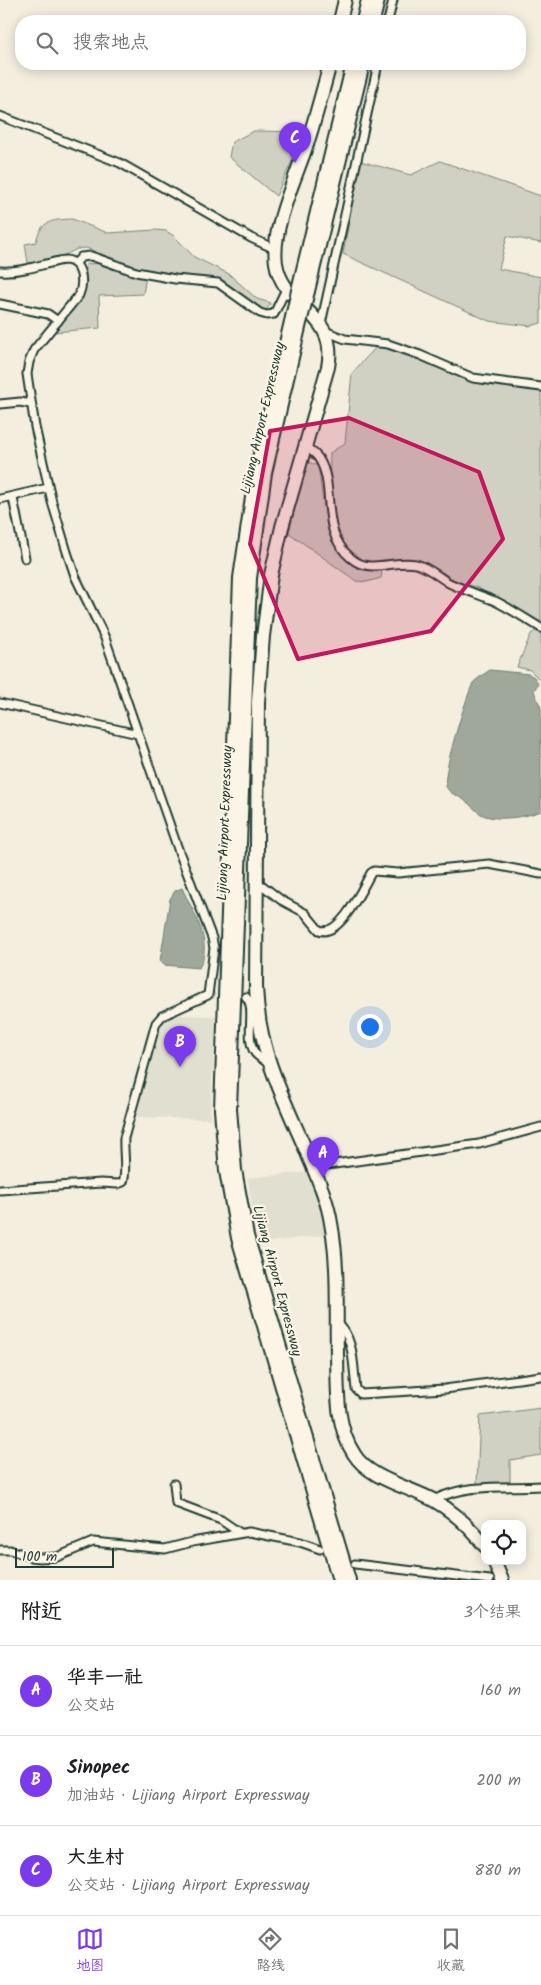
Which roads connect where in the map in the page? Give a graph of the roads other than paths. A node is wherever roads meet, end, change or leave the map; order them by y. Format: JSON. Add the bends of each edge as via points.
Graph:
{"nodes":[{"id":1,"x":345,"y":0,"type":"edge"},
{"id":2,"x":368,"y":0,"type":"edge"},
{"id":3,"x":378,"y":0,"type":"edge"},
{"id":4,"x":393,"y":0,"type":"edge"},
{"id":5,"x":341,"y":15,"type":"edge"},
{"id":6,"x":364,"y":15,"type":"edge"},
{"id":7,"x":374,"y":15,"type":"edge"},
{"id":8,"x":389,"y":15,"type":"edge"},
{"id":9,"x":328,"y":70,"type":"edge"},
{"id":10,"x":352,"y":70,"type":"edge"},
{"id":11,"x":361,"y":70,"type":"edge"},
{"id":12,"x":377,"y":70,"type":"edge"},
{"id":13,"x":0,"y":116,"type":"edge"},
{"id":14,"x":275,"y":249,"type":"junction"},
{"id":15,"x":75,"y":264,"type":"junction"},
{"id":16,"x":0,"y":271,"type":"edge"},
{"id":17,"x":286,"y":289,"type":"junction"},
{"id":18,"x":304,"y":289,"type":"junction"},
{"id":19,"x":0,"y":304,"type":"edge"},
{"id":20,"x":297,"y":316,"type":"junction"},
{"id":21,"x":58,"y":320,"type":"junction"},
{"id":22,"x":323,"y":327,"type":"junction"},
{"id":23,"x":541,"y":387,"type":"edge"},
{"id":24,"x":0,"y":404,"type":"edge"},
{"id":25,"x":31,"y":404,"type":"junction"},
{"id":26,"x":305,"y":446,"type":"junction"},
{"id":27,"x":48,"y":488,"type":"junction"},
{"id":28,"x":13,"y":498,"type":"junction"},
{"id":29,"x":0,"y":499,"type":"edge"},
{"id":30,"x":25,"y":558,"type":"dead end"},
{"id":31,"x":541,"y":628,"type":"edge"},
{"id":32,"x":0,"y":703,"type":"edge"},
{"id":33,"x":138,"y":734,"type":"junction"},
{"id":34,"x":541,"y":874,"type":"edge"},
{"id":35,"x":257,"y":884,"type":"junction"},
{"id":36,"x":246,"y":997,"type":"dead end"},
{"id":37,"x":269,"y":1064,"type":"junction"},
{"id":38,"x":541,"y":1127,"type":"edge"},
{"id":39,"x":313,"y":1167,"type":"junction"},
{"id":40,"x":0,"y":1190,"type":"edge"},
{"id":41,"x":337,"y":1323,"type":"junction"},
{"id":42,"x":541,"y":1376,"type":"edge"},
{"id":43,"x":174,"y":1484,"type":"dead end"},
{"id":44,"x":541,"y":1486,"type":"edge"},
{"id":45,"x":434,"y":1500,"type":"junction"},
{"id":46,"x":240,"y":1533,"type":"junction"},
{"id":47,"x":481,"y":1542,"type":"edge"},
{"id":48,"x":320,"y":1549,"type":"dead end"},
{"id":49,"x":0,"y":1550,"type":"edge"},
{"id":50,"x":355,"y":1564,"type":"dead end"},
{"id":51,"x":496,"y":1565,"type":"edge"},
{"id":52,"x":339,"y":1580,"type":"edge"},
{"id":53,"x":349,"y":1580,"type":"edge"},
{"id":54,"x":490,"y":1580,"type":"edge"},
{"id":55,"x":502,"y":1580,"type":"edge"}],
"edges":[{"from":1,"to":5,"type":"highway"},
{"from":2,"to":6,"type":"highway"},
{"from":3,"to":7,"type":"highway"},
{"from":4,"to":8,"type":"street"},
{"from":9,"to":14,"type":"highway","via":[[278,228]]},
{"from":10,"to":18,"type":"highway","name":"Lijiang Airport Expressway"},
{"from":11,"to":18,"type":"highway","name":"Lijiang Airport Expressway"},
{"from":12,"to":22,"type":"street"},
{"from":13,"to":14,"type":"street","via":[[120,163]]},
{"from":14,"to":17,"type":"highway","via":[[278,270]]},
{"from":15,"to":16,"type":"street","via":[[62,261]]},
{"from":15,"to":17,"type":"street","via":[[81,257],[91,256],[136,272],[218,283],[267,315],[274,314]]},
{"from":15,"to":21,"type":"street","via":[[82,276],[81,288]]},
{"from":17,"to":22,"type":"highway"},
{"from":18,"to":20,"type":"highway","name":"Lijiang Airport Expressway","bridge":true},
{"from":19,"to":21,"type":"street","via":[[48,314]]},
{"from":20,"to":52,"type":"highway","name":"Lijiang Airport Expressway","via":[[256,471],[240,578],[221,1109],[226,1171],[238,1238]]},
{"from":20,"to":53,"type":"highway","name":"Lijiang Airport Expressway","via":[[265,473],[250,578],[231,1129],[239,1193],[252,1256]]},
{"from":21,"to":25,"type":"street","via":[[34,350],[29,362],[27,374]]},
{"from":22,"to":23,"type":"street","via":[[345,340],[388,344],[420,354],[473,378]]},
{"from":22,"to":26,"type":"highway","via":[[329,342],[330,361]]},
{"from":24,"to":25,"type":"street"},
{"from":25,"to":27,"type":"street"},
{"from":26,"to":31,"type":"street","via":[[322,464],[332,528],[338,542],[352,559],[368,566],[405,563],[421,566],[450,583],[497,602]]},
{"from":26,"to":35,"type":"highway","via":[[276,551],[263,636],[258,702]]},
{"from":27,"to":28,"type":"street"},
{"from":27,"to":33,"type":"street","via":[[75,576],[105,638]]},
{"from":28,"to":29,"type":"street"},
{"from":28,"to":30,"type":"street"},
{"from":32,"to":33,"type":"street"},
{"from":33,"to":40,"type":"street","via":[[212,938],[214,948],[208,995],[162,1016],[156,1023],[124,1138],[124,1182]]},
{"from":34,"to":35,"type":"street","via":[[489,864],[398,873],[374,871],[339,924],[323,932],[306,913]]},
{"from":35,"to":37,"type":"highway","via":[[257,1000]]},
{"from":36,"to":37,"type":"street","via":[[251,1005],[253,1049]]},
{"from":37,"to":39,"type":"highway"},
{"from":38,"to":39,"type":"street","via":[[479,1144]]},
{"from":39,"to":41,"type":"highway","via":[[331,1224],[336,1262]]},
{"from":41,"to":42,"type":"street","via":[[348,1338],[356,1389],[361,1394],[444,1389]]},
{"from":41,"to":45,"type":"highway","via":[[338,1402],[351,1449],[371,1471]]},
{"from":43,"to":46,"type":"street","via":[[176,1502],[221,1520]]},
{"from":44,"to":45,"type":"street","via":[[472,1489]]},
{"from":45,"to":47,"type":"highway","via":[[462,1521]]},
{"from":46,"to":48,"type":"street","via":[[254,1532]]},
{"from":46,"to":49,"type":"street","via":[[165,1549],[93,1542],[50,1558]]},
{"from":50,"to":54,"type":"street"},
{"from":51,"to":55,"type":"highway"}]}
